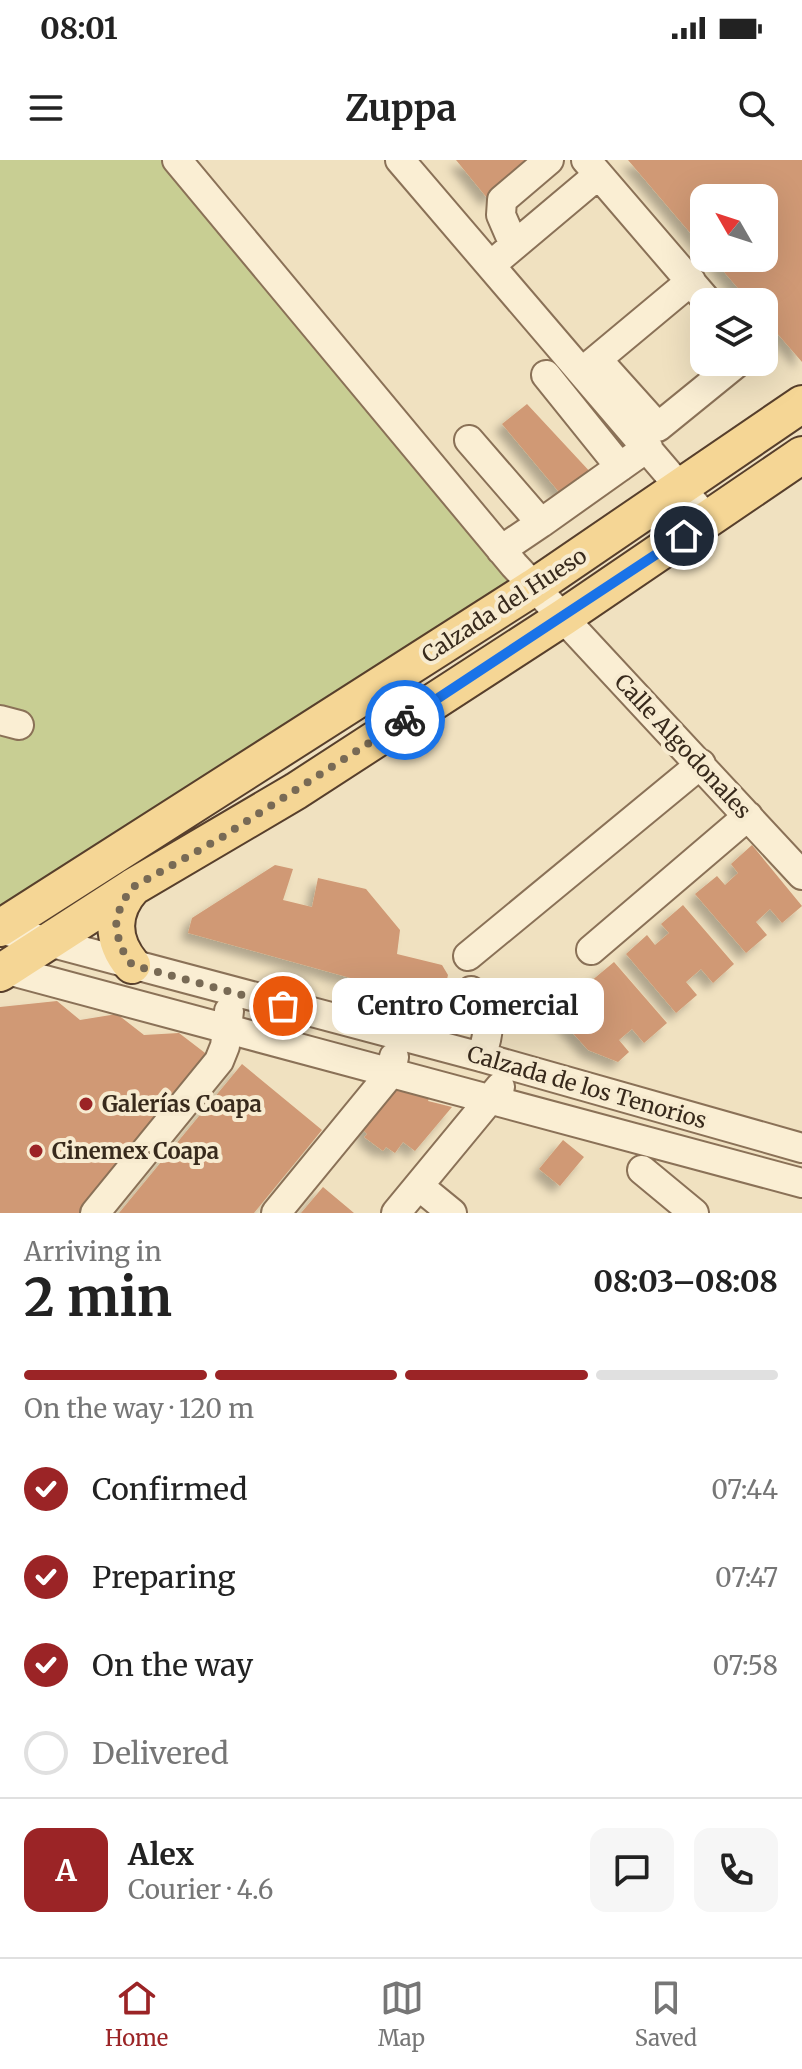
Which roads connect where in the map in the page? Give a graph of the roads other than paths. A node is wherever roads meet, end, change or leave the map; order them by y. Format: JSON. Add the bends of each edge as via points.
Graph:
{"nodes":[{"id":1,"x":177,"y":160,"type":"edge"},
{"id":2,"x":400,"y":160,"type":"edge"},
{"id":3,"x":549,"y":160,"type":"edge"},
{"id":4,"x":592,"y":167,"type":"edge"},
{"id":5,"x":514,"y":245,"type":"junction"},
{"id":6,"x":491,"y":265,"type":"junction"},
{"id":7,"x":697,"y":288,"type":"edge"},
{"id":8,"x":690,"y":299,"type":"edge"},
{"id":9,"x":590,"y":365,"type":"junction"},
{"id":10,"x":546,"y":375,"type":"dead end"},
{"id":11,"x":721,"y":376,"type":"edge"},
{"id":12,"x":802,"y":404,"type":"edge"},
{"id":13,"x":469,"y":440,"type":"dead end"},
{"id":14,"x":648,"y":447,"type":"junction"},
{"id":15,"x":802,"y":455,"type":"edge"},
{"id":16,"x":620,"y":467,"type":"junction"},
{"id":17,"x":681,"y":486,"type":"junction"},
{"id":18,"x":708,"y":520,"type":"junction"},
{"id":19,"x":541,"y":523,"type":"junction"},
{"id":20,"x":501,"y":550,"type":"junction"},
{"id":21,"x":534,"y":587,"type":"junction"},
{"id":22,"x":564,"y":617,"type":"junction"},
{"id":23,"x":701,"y":764,"type":"junction"},
{"id":24,"x":748,"y":816,"type":"junction"},
{"id":25,"x":802,"y":875,"type":"edge"},
{"id":26,"x":133,"y":887,"type":"junction"},
{"id":27,"x":0,"y":928,"type":"edge"},
{"id":28,"x":51,"y":943,"type":"junction"},
{"id":29,"x":591,"y":950,"type":"dead end"},
{"id":30,"x":468,"y":956,"type":"dead end"},
{"id":31,"x":132,"y":965,"type":"junction"},
{"id":32,"x":2,"y":970,"type":"edge"},
{"id":33,"x":471,"y":991,"type":"dead end"},
{"id":34,"x":232,"y":993,"type":"junction"},
{"id":35,"x":227,"y":1030,"type":"junction"},
{"id":36,"x":399,"y":1037,"type":"junction"},
{"id":37,"x":481,"y":1057,"type":"junction"},
{"id":38,"x":514,"y":1067,"type":"junction"},
{"id":39,"x":390,"y":1074,"type":"junction"},
{"id":40,"x":568,"y":1081,"type":"junction"},
{"id":41,"x":490,"y":1100,"type":"junction"},
{"id":42,"x":561,"y":1118,"type":"junction"},
{"id":43,"x":802,"y":1148,"type":"edge"},
{"id":44,"x":642,"y":1170,"type":"dead end"},
{"id":45,"x":802,"y":1183,"type":"edge"},
{"id":46,"x":419,"y":1186,"type":"junction"},
{"id":47,"x":95,"y":1213,"type":"edge"},
{"id":48,"x":276,"y":1213,"type":"edge"},
{"id":49,"x":396,"y":1213,"type":"edge"},
{"id":50,"x":452,"y":1213,"type":"edge"},
{"id":51,"x":694,"y":1213,"type":"edge"}],
"edges":[{"from":1,"to":20,"type":"street","name":"Calle Algodonales"},
{"from":2,"to":6,"type":"street"},
{"from":3,"to":5,"type":"street","via":[[502,200],[501,215]]},
{"from":4,"to":5,"type":"street"},
{"from":4,"to":7,"type":"street"},
{"from":5,"to":6,"type":"street"},
{"from":6,"to":9,"type":"street"},
{"from":8,"to":9,"type":"street"},
{"from":9,"to":11,"type":"street","via":[[658,427]]},
{"from":9,"to":14,"type":"street"},
{"from":10,"to":16,"type":"street"},
{"from":12,"to":17,"type":"main road","name":"Calzada del Hueso"},
{"from":13,"to":19,"type":"street"},
{"from":14,"to":16,"type":"street"},
{"from":14,"to":17,"type":"street"},
{"from":15,"to":18,"type":"main road","name":"Calzada del Hueso"},
{"from":16,"to":19,"type":"street"},
{"from":17,"to":18,"type":"street"},
{"from":17,"to":21,"type":"main road","name":"Calzada del Hueso"},
{"from":18,"to":22,"type":"main road","name":"Calzada del Hueso"},
{"from":19,"to":20,"type":"street"},
{"from":20,"to":21,"type":"street","name":"Calle Algodonales"},
{"from":21,"to":22,"type":"street","name":"Calle Algodonales"},
{"from":21,"to":27,"type":"main road","name":"Calzada del Hueso"},
{"from":22,"to":23,"type":"street","name":"Calle Algodonales"},
{"from":22,"to":26,"type":"main road","name":"Calzada del Hueso","via":[[296,791]]},
{"from":23,"to":24,"type":"street","name":"Calle Algodonales"},
{"from":23,"to":30,"type":"street"},
{"from":24,"to":25,"type":"street","name":"Calle Algodonales"},
{"from":24,"to":29,"type":"street"},
{"from":26,"to":28,"type":"main road","name":"Calzada del Hueso"},
{"from":26,"to":31,"type":"main road","via":[[121,904],[116,925],[120,946]]},
{"from":27,"to":28,"type":"street","name":"Calzada de los Tenorios"},
{"from":28,"to":31,"type":"street","name":"Calzada de los Tenorios"},
{"from":28,"to":32,"type":"main road","name":"Calzada del Hueso"},
{"from":31,"to":34,"type":"street","name":"Calzada de los Tenorios"},
{"from":32,"to":35,"type":"street","name":"Calzada de los Tenorios"},
{"from":33,"to":37,"type":"street","via":[[484,1005],[490,1023]]},
{"from":34,"to":35,"type":"street"},
{"from":34,"to":36,"type":"street","name":"Calzada de los Tenorios"},
{"from":35,"to":39,"type":"street","name":"Calzada de los Tenorios"},
{"from":35,"to":47,"type":"street","via":[[219,1061]]},
{"from":36,"to":37,"type":"street","name":"Calzada de los Tenorios"},
{"from":36,"to":39,"type":"street"},
{"from":37,"to":38,"type":"street","name":"Calzada de los Tenorios"},
{"from":38,"to":40,"type":"street","name":"Calzada de los Tenorios"},
{"from":38,"to":41,"type":"street"},
{"from":39,"to":41,"type":"street","name":"Calzada de los Tenorios"},
{"from":39,"to":48,"type":"street"},
{"from":40,"to":42,"type":"street"},
{"from":40,"to":43,"type":"street","name":"Calzada de los Tenorios"},
{"from":41,"to":42,"type":"street","name":"Calzada de los Tenorios"},
{"from":41,"to":46,"type":"street"},
{"from":42,"to":45,"type":"street","name":"Calzada de los Tenorios"},
{"from":44,"to":51,"type":"street"},
{"from":46,"to":49,"type":"street"},
{"from":46,"to":50,"type":"street"}]}
